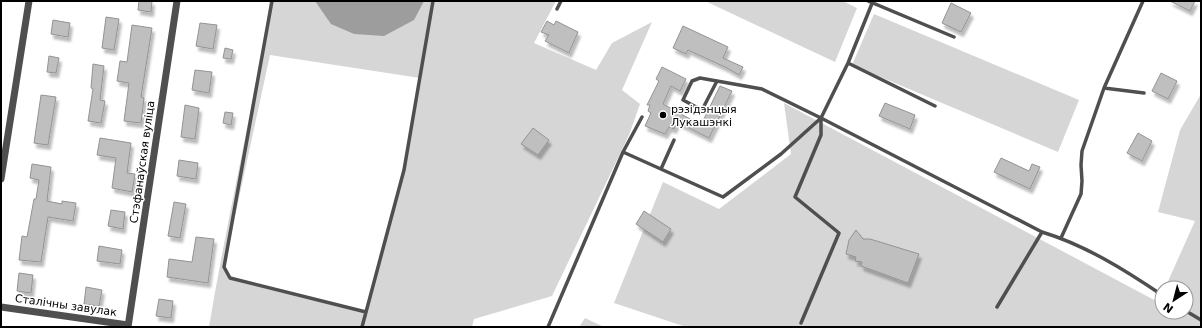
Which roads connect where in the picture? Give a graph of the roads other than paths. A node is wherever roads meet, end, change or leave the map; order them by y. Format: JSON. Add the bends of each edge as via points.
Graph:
{"nodes":[{"id":1,"x":29,"y":1,"type":"edge"},
{"id":2,"x":177,"y":1,"type":"edge"},
{"id":3,"x":272,"y":1,"type":"edge"},
{"id":4,"x":433,"y":1,"type":"edge"},
{"id":5,"x":561,"y":1,"type":"edge"},
{"id":6,"x":868,"y":1,"type":"edge"},
{"id":7,"x":1143,"y":1,"type":"edge"},
{"id":8,"x":873,"y":2,"type":"edge"},
{"id":9,"x":557,"y":9,"type":"dead end"},
{"id":10,"x":954,"y":37,"type":"dead end"},
{"id":11,"x":848,"y":63,"type":"junction"},
{"id":12,"x":716,"y":81,"type":"junction"},
{"id":13,"x":1104,"y":88,"type":"junction"},
{"id":14,"x":1144,"y":93,"type":"dead end"},
{"id":15,"x":935,"y":106,"type":"dead end"},
{"id":16,"x":642,"y":117,"type":"dead end"},
{"id":17,"x":822,"y":118,"type":"junction"},
{"id":18,"x":674,"y":140,"type":"dead end"},
{"id":19,"x":623,"y":152,"type":"junction"},
{"id":20,"x":661,"y":169,"type":"junction"},
{"id":21,"x":1,"y":179,"type":"edge"},
{"id":22,"x":1042,"y":232,"type":"junction"},
{"id":23,"x":1061,"y":238,"type":"junction"},
{"id":24,"x":1154,"y":290,"type":"edge"},
{"id":25,"x":1,"y":307,"type":"edge"},
{"id":26,"x":997,"y":307,"type":"dead end"},
{"id":27,"x":366,"y":312,"type":"junction"},
{"id":28,"x":801,"y":322,"type":"dead end"},
{"id":29,"x":128,"y":326,"type":"edge"},
{"id":30,"x":362,"y":327,"type":"edge"},
{"id":31,"x":548,"y":327,"type":"edge"}],
"edges":[{"from":1,"to":21,"type":"street"},
{"from":2,"to":29,"type":"street","name":"Стэфанаўская вуліца"},
{"from":3,"to":27,"type":"lane","via":[[224,266],[230,278]]},
{"from":4,"to":27,"type":"lane","via":[[404,170]]},
{"from":5,"to":9,"type":"lane"},
{"from":6,"to":8,"type":"lane"},
{"from":7,"to":13,"type":"lane"},
{"from":8,"to":10,"type":"lane"},
{"from":8,"to":11,"type":"lane"},
{"from":11,"to":15,"type":"lane"},
{"from":11,"to":17,"type":"lane"},
{"from":12,"to":12,"type":"lane","via":[[700,78],[692,81],[683,100],[702,110]]},
{"from":12,"to":17,"type":"lane","via":[[762,89]]},
{"from":13,"to":14,"type":"lane"},
{"from":13,"to":23,"type":"lane","via":[[1082,151],[1081,194]]},
{"from":16,"to":19,"type":"lane"},
{"from":17,"to":20,"type":"lane","via":[[781,154],[723,197]]},
{"from":17,"to":22,"type":"lane"},
{"from":17,"to":28,"type":"lane","via":[[821,135],[795,197],[838,233]]},
{"from":18,"to":20,"type":"lane"},
{"from":19,"to":20,"type":"lane"},
{"from":19,"to":31,"type":"lane"},
{"from":22,"to":23,"type":"lane"},
{"from":22,"to":26,"type":"lane"},
{"from":23,"to":24,"type":"lane","via":[[1127,272]]},
{"from":25,"to":29,"type":"street","name":"Сталічны завулак"},
{"from":27,"to":30,"type":"lane"}]}
